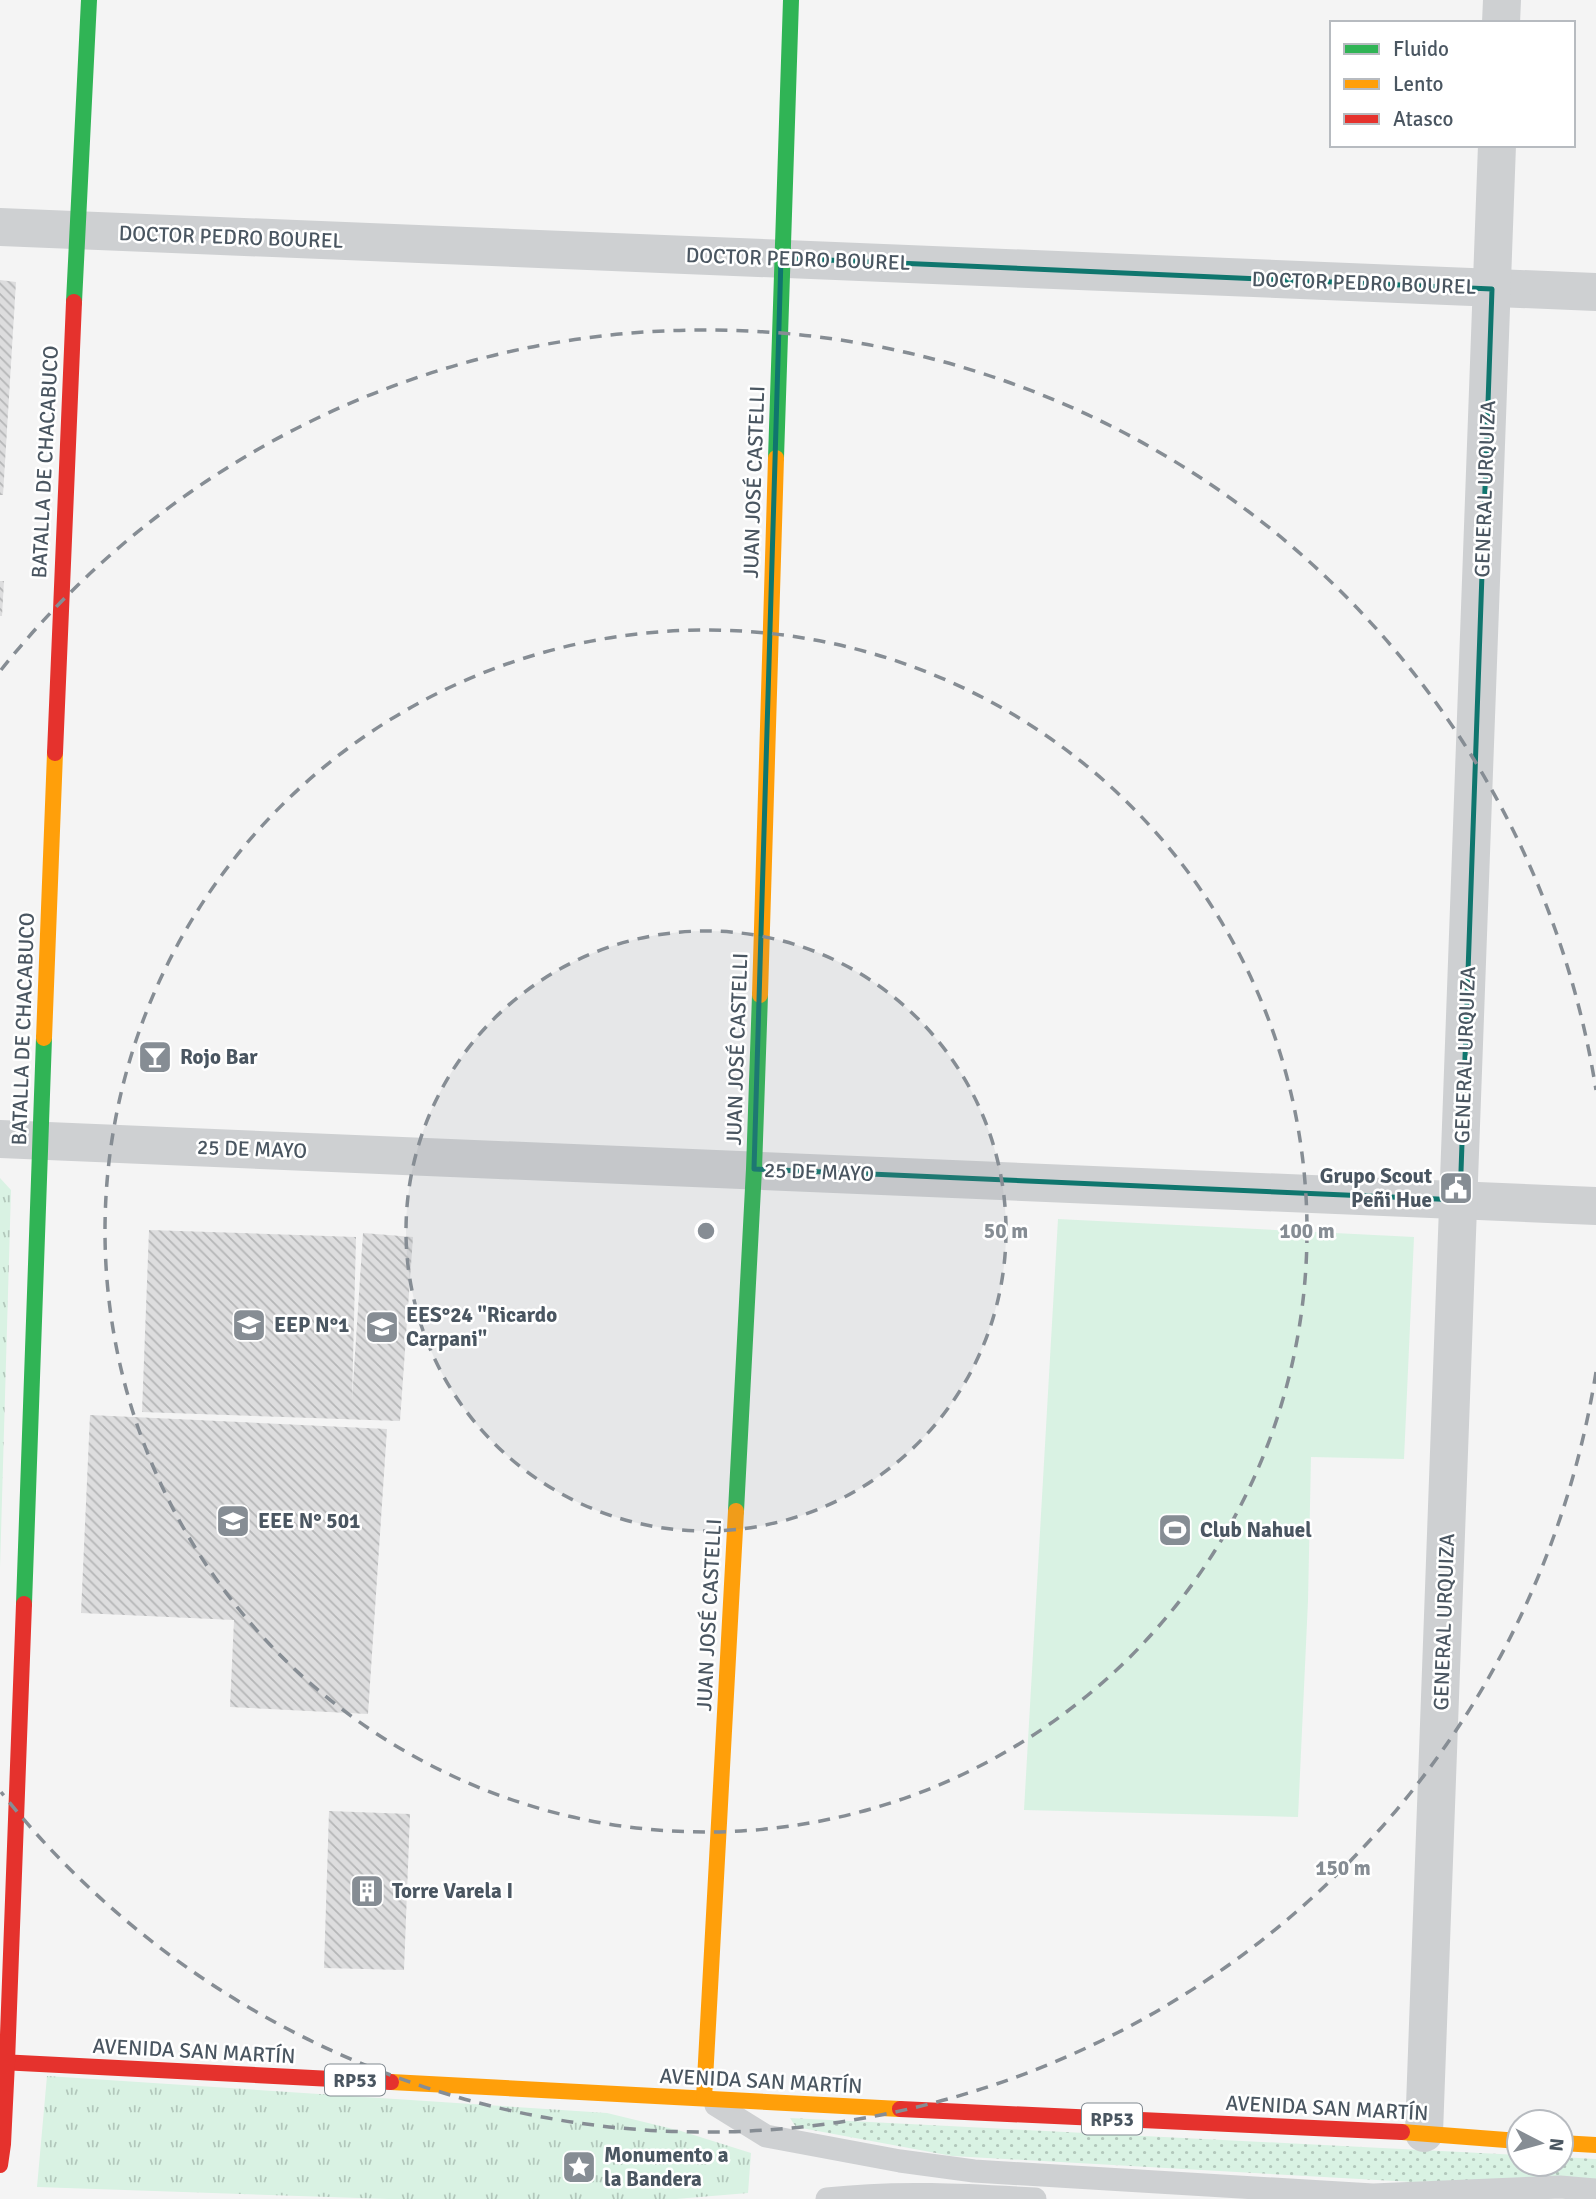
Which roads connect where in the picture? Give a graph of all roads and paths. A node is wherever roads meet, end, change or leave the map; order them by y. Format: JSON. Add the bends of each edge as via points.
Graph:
{"nodes":[{"id":1,"x":89,"y":0,"type":"edge"},
{"id":2,"x":791,"y":0,"type":"edge"},
{"id":3,"x":1502,"y":0,"type":"edge"},
{"id":4,"x":1501,"y":21,"type":"edge"},
{"id":5,"x":1497,"y":147,"type":"edge"},
{"id":6,"x":0,"y":227,"type":"edge"},
{"id":7,"x":78,"y":231,"type":"junction"},
{"id":8,"x":782,"y":258,"type":"junction"},
{"id":9,"x":1492,"y":289,"type":"junction"},
{"id":10,"x":1596,"y":292,"type":"edge"},
{"id":11,"x":0,"y":1139,"type":"edge"},
{"id":12,"x":40,"y":1140,"type":"junction"},
{"id":13,"x":754,"y":1169,"type":"junction"},
{"id":14,"x":1460,"y":1200,"type":"junction"},
{"id":15,"x":1596,"y":1206,"type":"edge"},
{"id":16,"x":4,"y":2062,"type":"edge"},
{"id":17,"x":704,"y":2098,"type":"junction"},
{"id":18,"x":1424,"y":2133,"type":"junction"},
{"id":19,"x":1505,"y":2140,"type":"edge"},
{"id":20,"x":1575,"y":2143,"type":"edge"},
{"id":21,"x":1596,"y":2144,"type":"edge"},
{"id":22,"x":0,"y":2165,"type":"edge"},
{"id":23,"x":1596,"y":2190,"type":"edge"},
{"id":24,"x":828,"y":2199,"type":"edge"},
{"id":25,"x":1035,"y":2199,"type":"edge"}],
"edges":[{"from":1,"to":7,"type":"street","name":"BATALLA DE CHACABUCO"},
{"from":2,"to":8,"type":"street","name":"JUAN JOSÉ CASTELLI"},
{"from":3,"to":4,"type":"street"},
{"from":5,"to":9,"type":"street","name":"GENERAL URQUIZA"},
{"from":6,"to":7,"type":"street","name":"DOCTOR PEDRO BOUREL"},
{"from":7,"to":8,"type":"street","name":"DOCTOR PEDRO BOUREL"},
{"from":7,"to":12,"type":"street","name":"BATALLA DE CHACABUCO"},
{"from":8,"to":9,"type":"street","name":"DOCTOR PEDRO BOUREL"},
{"from":8,"to":13,"type":"street","name":"JUAN JOSÉ CASTELLI"},
{"from":9,"to":10,"type":"street","name":"DOCTOR PEDRO BOUREL"},
{"from":9,"to":14,"type":"street","name":"GENERAL URQUIZA"},
{"from":11,"to":12,"type":"street","name":"25 DE MAYO"},
{"from":12,"to":13,"type":"street","name":"25 DE MAYO"},
{"from":12,"to":16,"type":"street","name":"BATALLA DE CHACABUCO"},
{"from":13,"to":14,"type":"street","name":"25 DE MAYO"},
{"from":13,"to":17,"type":"street","name":"JUAN JOSÉ CASTELLI"},
{"from":14,"to":15,"type":"street","name":"25 DE MAYO"},
{"from":14,"to":18,"type":"street","name":"GENERAL URQUIZA"},
{"from":16,"to":17,"type":"street","name":"AVENIDA SAN MARTÍN","number":"RP53"},
{"from":16,"to":22,"type":"street","name":"BATALLA DE CHACABUCO"},
{"from":17,"to":18,"type":"street","name":"AVENIDA SAN MARTÍN","number":"RP53"},
{"from":17,"to":23,"type":"lane","via":[[766,2136],[974,2171],[1373,2195],[1560,2187]]},
{"from":18,"to":19,"type":"street","name":"AVENIDA SAN MARTÍN","number":"RP53"},
{"from":20,"to":21,"type":"street"},
{"from":24,"to":25,"type":"lane","via":[[908,2195]]}]}
